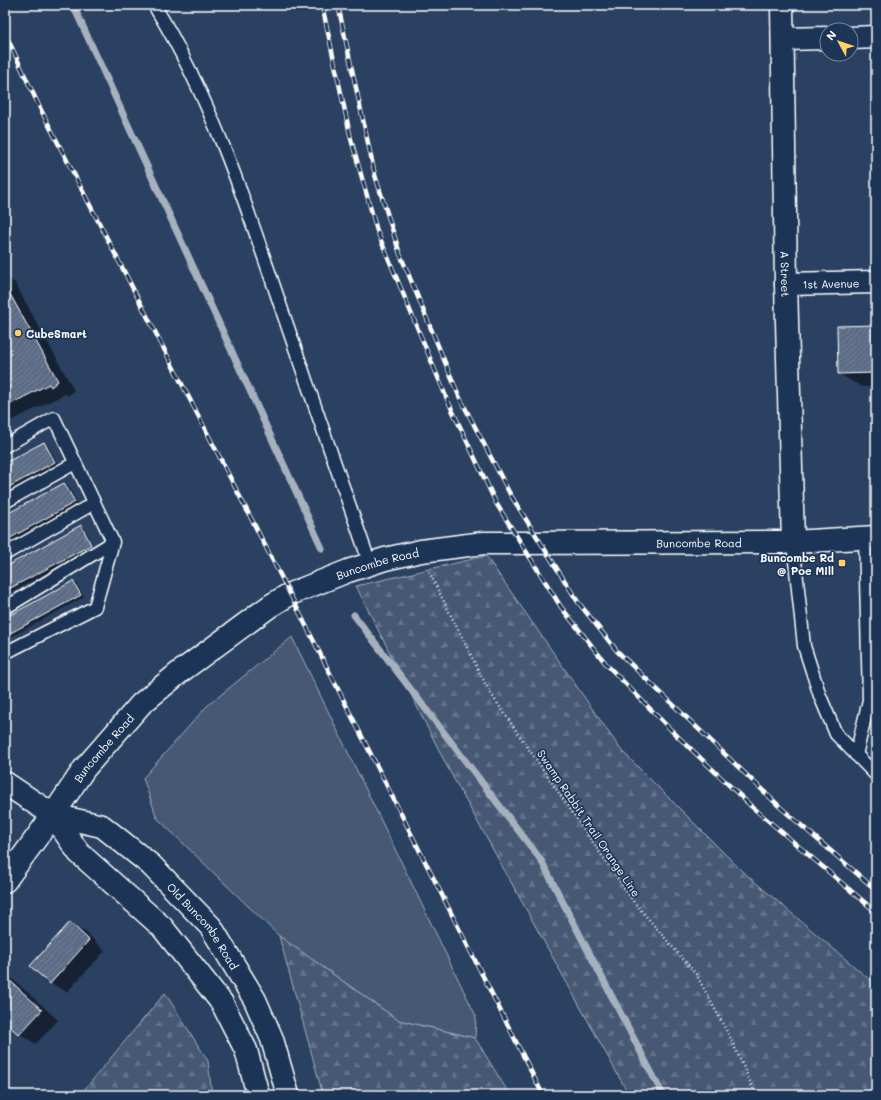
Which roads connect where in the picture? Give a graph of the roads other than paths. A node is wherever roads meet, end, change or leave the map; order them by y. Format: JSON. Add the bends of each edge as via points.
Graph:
{"nodes":[{"id":1,"x":154,"y":5,"type":"edge"},
{"id":2,"x":782,"y":5,"type":"edge"},
{"id":3,"x":876,"y":37,"type":"edge"},
{"id":4,"x":819,"y":38,"type":"edge"},
{"id":5,"x":859,"y":38,"type":"edge"},
{"id":6,"x":783,"y":40,"type":"junction"},
{"id":7,"x":876,"y":282,"type":"edge"},
{"id":8,"x":786,"y":284,"type":"junction"},
{"id":9,"x":5,"y":446,"type":"edge"},
{"id":10,"x":75,"y":463,"type":"junction"},
{"id":11,"x":5,"y":502,"type":"edge"},
{"id":12,"x":94,"y":503,"type":"junction"},
{"id":13,"x":870,"y":537,"type":"edge"},
{"id":14,"x":113,"y":542,"type":"junction"},
{"id":15,"x":793,"y":542,"type":"junction"},
{"id":16,"x":5,"y":554,"type":"edge"},
{"id":17,"x":370,"y":564,"type":"junction"},
{"id":18,"x":5,"y":608,"type":"edge"},
{"id":19,"x":5,"y":653,"type":"edge"},
{"id":20,"x":856,"y":755,"type":"junction"},
{"id":21,"x":876,"y":775,"type":"edge"},
{"id":22,"x":5,"y":783,"type":"edge"},
{"id":23,"x":53,"y":815,"type":"junction"},
{"id":24,"x":5,"y":881,"type":"edge"},
{"id":25,"x":258,"y":1095,"type":"edge"},
{"id":26,"x":288,"y":1095,"type":"edge"}],
"edges":[{"from":1,"to":17,"type":"lane","via":[[177,43],[236,176]]},
{"from":2,"to":6,"type":"street","name":"A Street"},
{"from":3,"to":5,"type":"street"},
{"from":4,"to":6,"type":"street"},
{"from":6,"to":8,"type":"street","name":"A Street"},
{"from":7,"to":8,"type":"street","name":"1st Avenue"},
{"from":8,"to":15,"type":"street","name":"A Street"},
{"from":9,"to":10,"type":"lane","via":[[54,418]]},
{"from":10,"to":11,"type":"lane"},
{"from":10,"to":12,"type":"lane"},
{"from":12,"to":14,"type":"lane"},
{"from":12,"to":16,"type":"lane"},
{"from":13,"to":15,"type":"street","name":"Buncombe Road"},
{"from":13,"to":20,"type":"lane","via":[[869,700]]},
{"from":14,"to":18,"type":"lane"},
{"from":14,"to":19,"type":"lane","via":[[95,607]]},
{"from":15,"to":17,"type":"street","name":"Buncombe Road","via":[[484,542],[421,551]]},
{"from":15,"to":20,"type":"lane","via":[[804,646],[820,696],[836,734]]},
{"from":17,"to":23,"type":"street","name":"Buncombe Road","via":[[290,594],[180,672],[142,704],[112,736],[84,769]]},
{"from":20,"to":21,"type":"lane"},
{"from":22,"to":23,"type":"street","name":"Old Buncombe Road"},
{"from":23,"to":24,"type":"street","name":"Buncombe Road"},
{"from":23,"to":25,"type":"street","name":"Old Buncombe Road","via":[[79,853],[162,927],[222,1003],[246,1050]]},
{"from":23,"to":26,"type":"street","name":"Old Buncombe Road","via":[[102,826],[151,865],[211,926],[255,1000],[272,1039]]}]}
